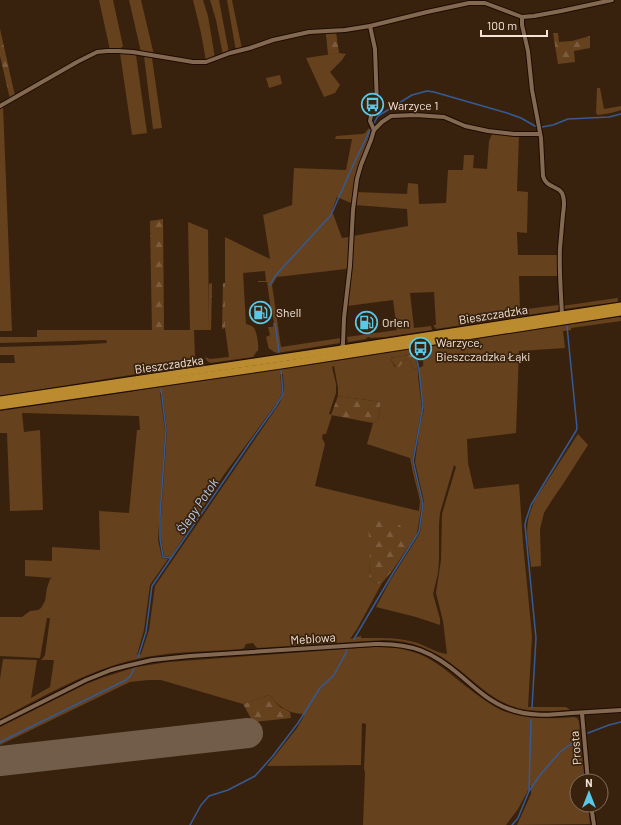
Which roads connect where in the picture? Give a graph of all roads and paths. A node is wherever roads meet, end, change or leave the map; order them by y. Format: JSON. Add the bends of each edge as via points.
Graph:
{"nodes":[{"id":1,"x":612,"y":0,"type":"edge"},
{"id":2,"x":522,"y":17,"type":"junction"},
{"id":3,"x":370,"y":26,"type":"junction"},
{"id":4,"x":0,"y":106,"type":"edge"},
{"id":5,"x":374,"y":129,"type":"junction"},
{"id":6,"x":539,"y":132,"type":"junction"},
{"id":7,"x":621,"y":306,"type":"edge"},
{"id":8,"x":621,"y":312,"type":"edge"},
{"id":9,"x":562,"y":315,"type":"junction"},
{"id":10,"x":343,"y":347,"type":"junction"},
{"id":11,"x":356,"y":353,"type":"junction"},
{"id":12,"x":332,"y":357,"type":"junction"},
{"id":13,"x":0,"y":400,"type":"edge"},
{"id":14,"x":0,"y":406,"type":"edge"},
{"id":15,"x":621,"y":710,"type":"edge"},
{"id":16,"x":582,"y":713,"type":"junction"},
{"id":17,"x":0,"y":723,"type":"edge"},
{"id":18,"x":587,"y":773,"type":"edge"},
{"id":19,"x":592,"y":813,"type":"edge"},
{"id":20,"x":594,"y":825,"type":"edge"}],
"edges":[{"from":1,"to":2,"type":"street"},
{"from":2,"to":3,"type":"street","via":[[485,3],[469,3]]},
{"from":2,"to":6,"type":"street"},
{"from":3,"to":4,"type":"street","via":[[309,32],[273,40],[206,62],[133,52],[97,52]]},
{"from":3,"to":5,"type":"street","via":[[375,49],[378,105],[372,110],[370,121]]},
{"from":5,"to":6,"type":"street","via":[[391,116],[415,115],[444,117],[465,126],[488,131],[514,134]]},
{"from":5,"to":10,"type":"street","via":[[357,179]]},
{"from":6,"to":9,"type":"street","via":[[543,178],[561,191],[564,197],[560,255]]},
{"from":7,"to":9,"type":"main road","name":"Bieszczadzka"},
{"from":8,"to":11,"type":"main road","name":"Bieszczadzka"},
{"from":9,"to":10,"type":"main road","name":"Bieszczadzka"},
{"from":10,"to":11,"type":"street","name":"Bieszczadzka","via":[[349,353]]},
{"from":10,"to":12,"type":"street","name":"Bieszczadzka"},
{"from":10,"to":13,"type":"main road","name":"Bieszczadzka"},
{"from":11,"to":12,"type":"main road","name":"Bieszczadzka"},
{"from":12,"to":14,"type":"main road","name":"Bieszczadzka"},
{"from":15,"to":16,"type":"street","name":"Meblowa"},
{"from":16,"to":17,"type":"street","name":"Meblowa","via":[[536,715],[509,709],[484,695],[447,665],[421,650],[404,645],[375,644],[190,656],[143,662],[98,675]]},
{"from":16,"to":18,"type":"street","name":"Prosta"},
{"from":19,"to":20,"type":"street"}]}
